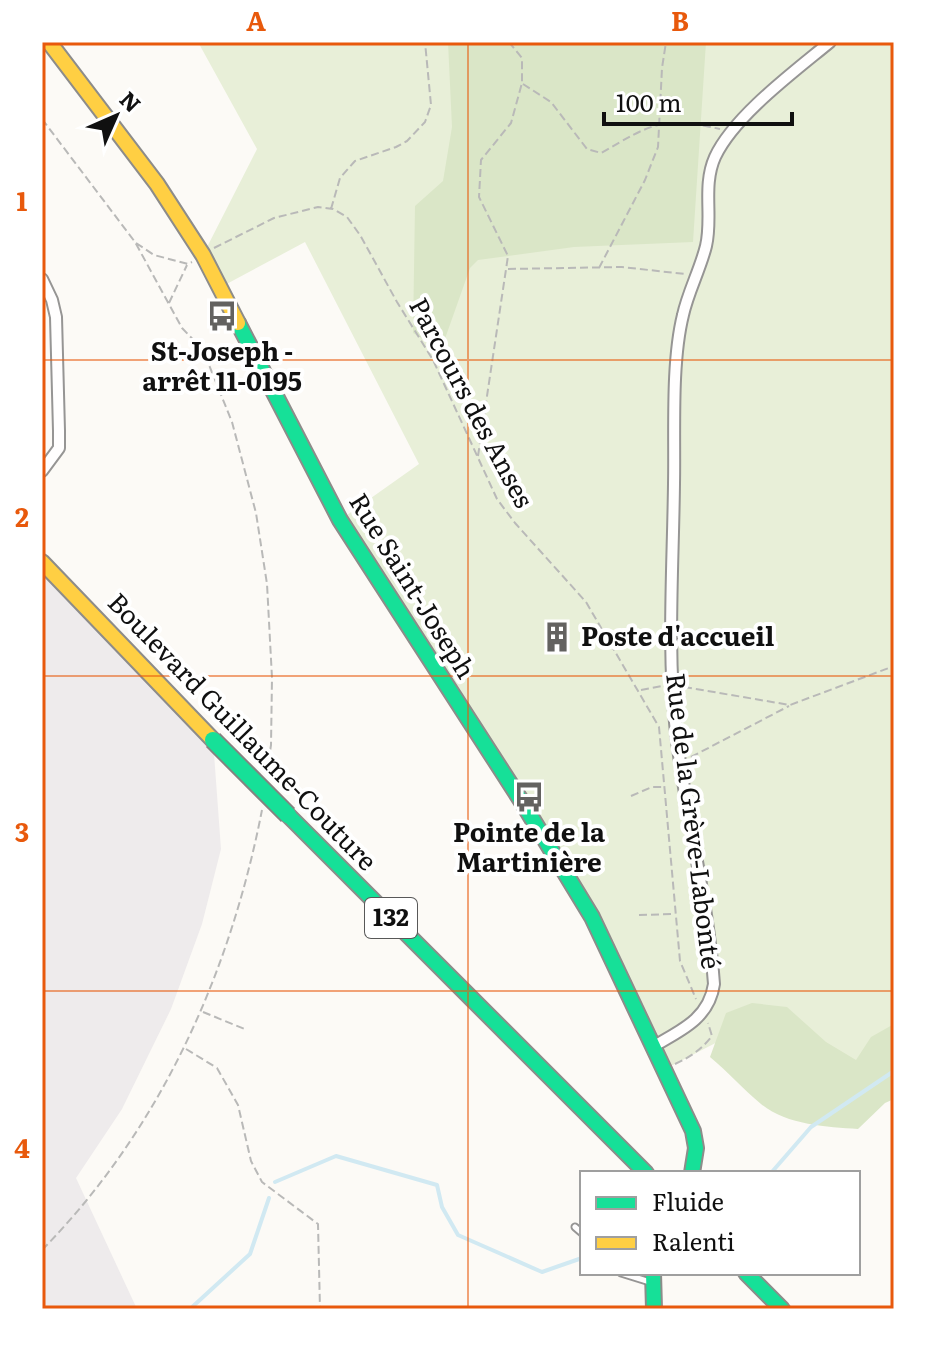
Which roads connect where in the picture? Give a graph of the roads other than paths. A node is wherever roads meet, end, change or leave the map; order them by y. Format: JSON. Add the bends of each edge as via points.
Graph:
{"nodes":[{"id":1,"x":49,"y":42,"type":"edge"},
{"id":2,"x":830,"y":42,"type":"edge"},
{"id":3,"x":42,"y":279,"type":"edge"},
{"id":4,"x":42,"y":471,"type":"edge"},
{"id":5,"x":42,"y":562,"type":"edge"},
{"id":6,"x":652,"y":1047,"type":"junction"},
{"id":7,"x":644,"y":1171,"type":"edge"},
{"id":8,"x":692,"y":1171,"type":"edge"},
{"id":9,"x":575,"y":1227,"type":"dead end"},
{"id":10,"x":580,"y":1231,"type":"edge"},
{"id":11,"x":625,"y":1275,"type":"edge"},
{"id":12,"x":748,"y":1275,"type":"edge"},
{"id":13,"x":652,"y":1278,"type":"edge"},
{"id":14,"x":654,"y":1309,"type":"edge"},
{"id":15,"x":782,"y":1309,"type":"edge"}],
"edges":[{"from":1,"to":6,"type":"street","name":"Rue Saint-Joseph","via":[[157,184],[203,255],[340,520],[592,917]]},
{"from":2,"to":6,"type":"street","name":"Rue de la Grève-Labonté","via":[[778,85],[716,155],[707,179],[707,242],[678,342],[672,685],[712,962],[712,1000],[688,1027]]},
{"from":3,"to":4,"type":"street","via":[[56,317],[59,431],[59,448]]},
{"from":5,"to":7,"type":"street","name":"Boulevard Guillaume-Couture","number":"132","bridge":true},
{"from":6,"to":8,"type":"street","name":"Rue Saint-Joseph","via":[[693,1131]]},
{"from":9,"to":10,"type":"lane"},
{"from":11,"to":13,"type":"lane"},
{"from":12,"to":15,"type":"street"},
{"from":13,"to":14,"type":"street"}]}
